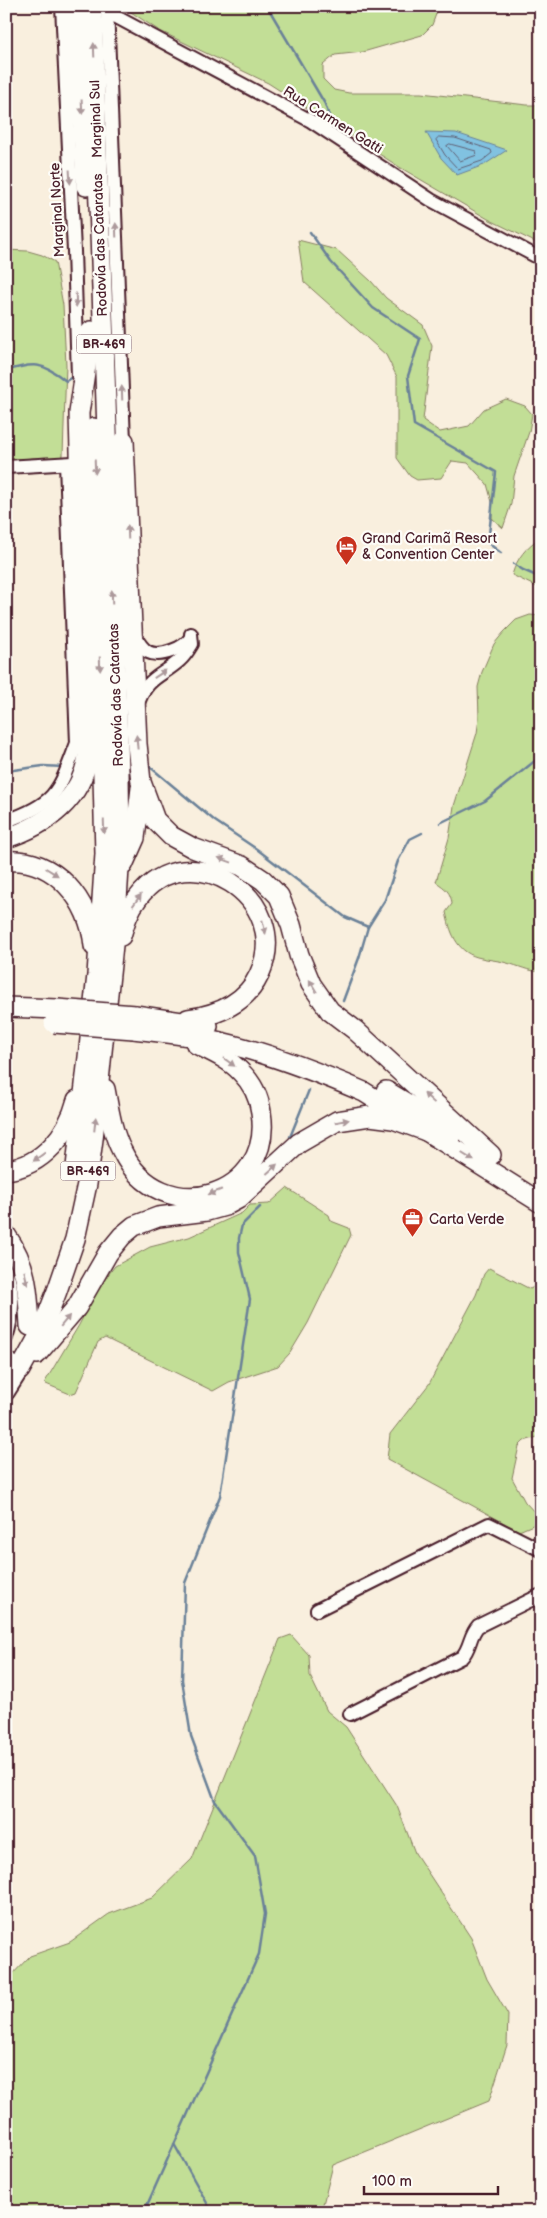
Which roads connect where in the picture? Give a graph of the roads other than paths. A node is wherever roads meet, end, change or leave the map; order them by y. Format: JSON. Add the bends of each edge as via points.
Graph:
{"nodes":[{"id":1,"x":62,"y":6,"type":"edge"},
{"id":2,"x":76,"y":6,"type":"edge"},
{"id":3,"x":102,"y":8,"type":"edge"},
{"id":4,"x":541,"y":258,"type":"edge"},
{"id":5,"x":91,"y":331,"type":"junction"},
{"id":6,"x":79,"y":413,"type":"junction"},
{"id":7,"x":124,"y":441,"type":"junction"},
{"id":8,"x":73,"y":463,"type":"junction"},
{"id":9,"x":6,"y":467,"type":"edge"},
{"id":10,"x":109,"y":502,"type":"junction"},
{"id":11,"x":132,"y":631,"type":"junction"},
{"id":12,"x":135,"y":714,"type":"junction"},
{"id":13,"x":141,"y":782,"type":"junction"},
{"id":14,"x":6,"y":821,"type":"edge"},
{"id":15,"x":6,"y":838,"type":"edge"},
{"id":16,"x":6,"y":861,"type":"edge"},
{"id":17,"x":119,"y":876,"type":"junction"},
{"id":18,"x":112,"y":960,"type":"junction"},
{"id":19,"x":97,"y":975,"type":"junction"},
{"id":20,"x":6,"y":1012,"type":"edge"},
{"id":21,"x":170,"y":1026,"type":"junction"},
{"id":22,"x":88,"y":1053,"type":"junction"},
{"id":23,"x":101,"y":1068,"type":"junction"},
{"id":24,"x":426,"y":1131,"type":"junction"},
{"id":25,"x":491,"y":1155,"type":"junction"},
{"id":26,"x":6,"y":1170,"type":"edge"},
{"id":27,"x":541,"y":1189,"type":"edge"},
{"id":28,"x":541,"y":1203,"type":"edge"},
{"id":29,"x":6,"y":1236,"type":"edge"},
{"id":30,"x":6,"y":1271,"type":"edge"},
{"id":31,"x":30,"y":1326,"type":"junction"},
{"id":32,"x":6,"y":1338,"type":"edge"},
{"id":33,"x":12,"y":1368,"type":"edge"},
{"id":34,"x":6,"y":1392,"type":"edge"},
{"id":35,"x":541,"y":1550,"type":"edge"},
{"id":36,"x":541,"y":1595,"type":"edge"},
{"id":37,"x":317,"y":1610,"type":"dead end"},
{"id":38,"x":350,"y":1714,"type":"dead end"}],
"edges":[{"from":1,"to":6,"type":"street","name":"Marginal Norte","one_way":true},
{"from":2,"to":5,"type":"highway","name":"Rodovía das Cataratas","number":"BR-469","one_way":true},
{"from":3,"to":4,"type":"street","name":"Rua Carmen Gatti","via":[[311,121],[431,200]]},
{"from":7,"to":3,"type":"street","name":"Marginal Sul","one_way":true},
{"from":10,"to":3,"type":"highway","name":"Rodovía das Cataratas","number":"BR-469","one_way":true},
{"from":5,"to":6,"type":"highway"},
{"from":5,"to":19,"type":"highway","name":"Rodovía das Cataratas","number":"BR-469","one_way":true,"via":[[105,854]]},
{"from":6,"to":8,"type":"highway"},
{"from":7,"to":10,"type":"highway"},
{"from":11,"to":7,"type":"highway","one_way":true},
{"from":8,"to":9,"type":"street"},
{"from":8,"to":14,"type":"street","via":[[77,743],[65,779],[56,792],[36,809]]},
{"from":8,"to":15,"type":"highway","via":[[88,755],[86,771],[73,794],[56,812],[28,830]]},
{"from":17,"to":10,"type":"highway","name":"Rodovía das Cataratas","number":"BR-469","one_way":true,"via":[[119,771]]},
{"from":11,"to":12,"type":"highway"},
{"from":12,"to":11,"type":"street","one_way":true,"via":[[141,694],[152,679],[181,660],[192,644],[191,634],[181,647],[158,654],[141,646]]},
{"from":13,"to":12,"type":"highway","one_way":true},
{"from":13,"to":17,"type":"highway","via":[[135,838]]},
{"from":25,"to":13,"type":"highway","one_way":true,"via":[[330,1010],[311,984],[279,896],[242,866],[192,848],[171,836],[155,820]]},
{"from":16,"to":19,"type":"highway","one_way":true,"via":[[43,866],[67,884],[78,901],[93,939]]},
{"from":17,"to":18,"type":"highway","name":"Rodovía das Cataratas","number":"BR-469"},
{"from":18,"to":21,"type":"highway","one_way":true,"via":[[128,913],[144,890],[160,880],[177,873],[204,872],[231,881],[245,892],[261,916],[266,934],[266,953],[257,980],[238,1001],[222,1010]]},
{"from":18,"to":23,"type":"highway","name":"Rodovía das Cataratas","number":"BR-469"},
{"from":19,"to":22,"type":"highway","name":"Rodovía das Cataratas","number":"BR-469"},
{"from":20,"to":21,"type":"highway","bridge":true},
{"from":21,"to":23,"type":"highway","one_way":true,"via":[[241,1071],[257,1096],[263,1125],[260,1144],[246,1170],[224,1189],[198,1197],[179,1197],[161,1191],[138,1175],[118,1142]]},
{"from":21,"to":24,"type":"highway","via":[[317,1072],[364,1092]]},
{"from":21,"to":25,"type":"highway","via":[[239,1034],[297,1051],[345,1070],[369,1080]]},
{"from":22,"to":26,"type":"highway","one_way":true,"via":[[74,1111],[66,1129],[35,1161]]},
{"from":22,"to":31,"type":"highway","name":"Rodovía das Cataratas","number":"BR-469","via":[[73,1193],[59,1252]]},
{"from":33,"to":23,"type":"highway","name":"Rodovía das Cataratas","number":"BR-469","one_way":true,"via":[[41,1332],[75,1239],[88,1175]]},
{"from":24,"to":28,"type":"highway","one_way":true},
{"from":33,"to":24,"type":"highway","one_way":true,"via":[[42,1350],[77,1307],[108,1253],[134,1226],[158,1217],[225,1206],[238,1199],[299,1143],[337,1121],[370,1116],[393,1119]]},
{"from":25,"to":27,"type":"highway"},
{"from":29,"to":31,"type":"highway","one_way":true,"via":[[17,1253],[28,1282]]},
{"from":30,"to":32,"type":"street","via":[[12,1302]]},
{"from":31,"to":33,"type":"highway","name":"Rodovía das Cataratas","number":"BR-469"},
{"from":33,"to":34,"type":"main road"},
{"from":35,"to":37,"type":"street","via":[[489,1524]]},
{"from":36,"to":38,"type":"street","via":[[478,1626],[471,1635],[469,1650],[462,1657]]}]}
